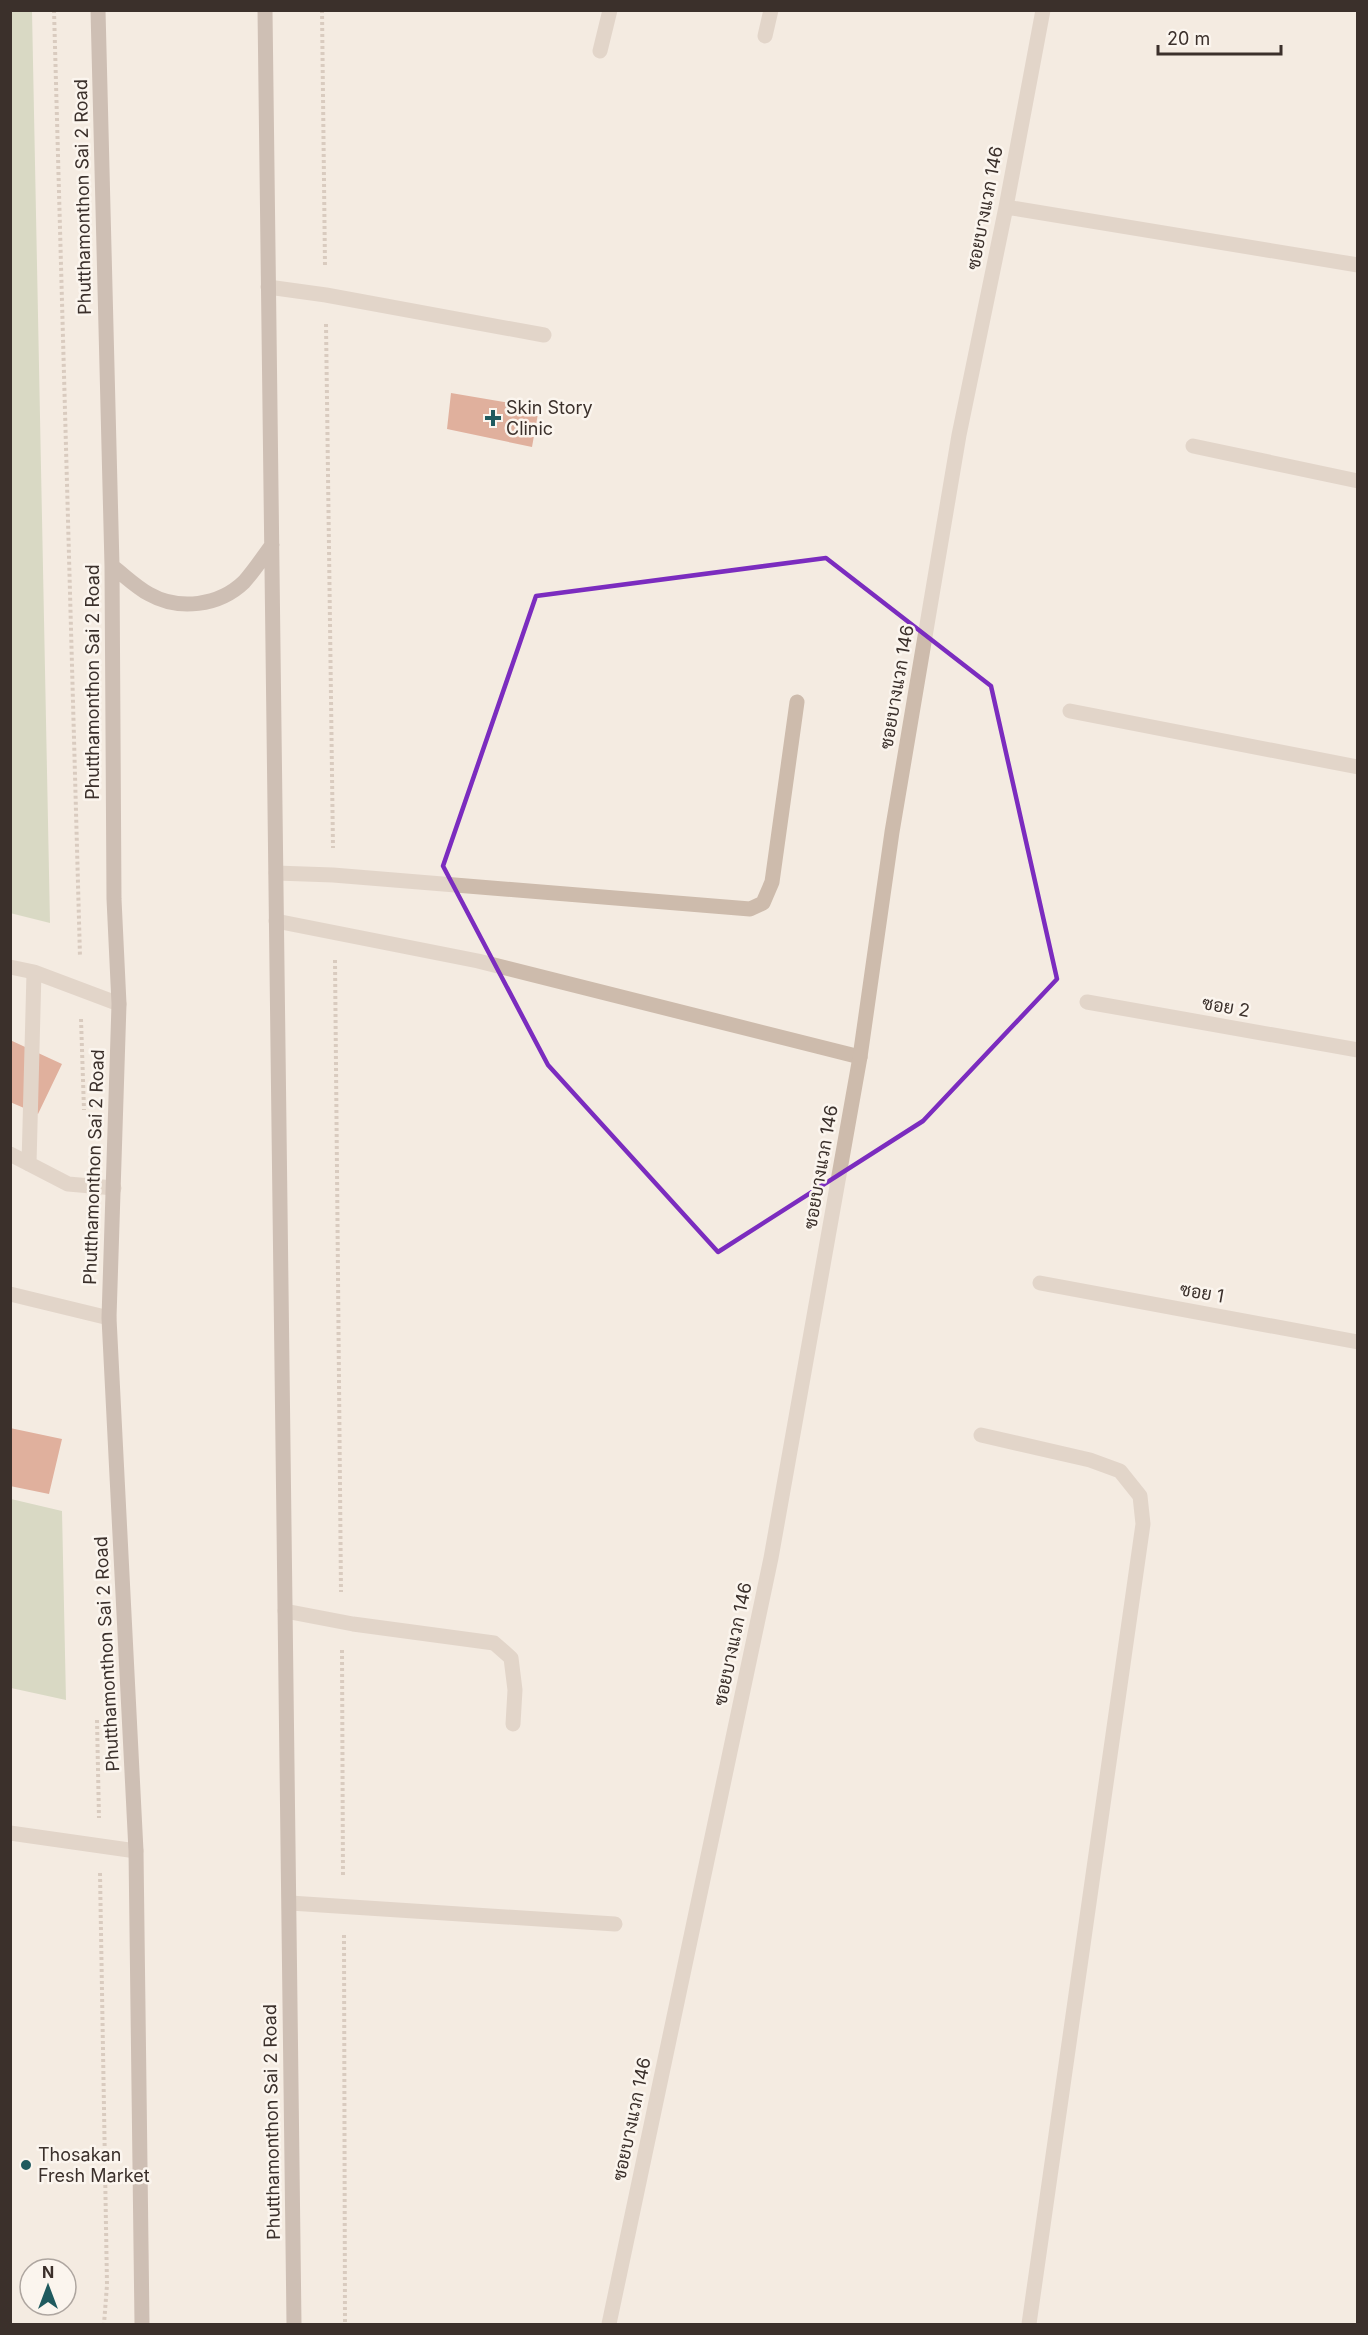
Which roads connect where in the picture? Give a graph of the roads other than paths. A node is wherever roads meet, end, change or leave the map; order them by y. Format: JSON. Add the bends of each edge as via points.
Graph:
{"nodes":[{"id":1,"x":98,"y":10,"type":"edge"},
{"id":2,"x":265,"y":10,"type":"edge"},
{"id":3,"x":610,"y":10,"type":"edge"},
{"id":4,"x":771,"y":10,"type":"edge"},
{"id":5,"x":1043,"y":10,"type":"edge"},
{"id":6,"x":765,"y":36,"type":"dead end"},
{"id":7,"x":600,"y":51,"type":"dead end"},
{"id":8,"x":1006,"y":207,"type":"junction"},
{"id":9,"x":1358,"y":265,"type":"edge"},
{"id":10,"x":268,"y":286,"type":"junction"},
{"id":11,"x":544,"y":335,"type":"dead end"},
{"id":12,"x":1193,"y":446,"type":"dead end"},
{"id":13,"x":1358,"y":481,"type":"edge"},
{"id":14,"x":272,"y":545,"type":"junction"},
{"id":15,"x":112,"y":566,"type":"junction"},
{"id":16,"x":797,"y":702,"type":"dead end"},
{"id":17,"x":1070,"y":711,"type":"dead end"},
{"id":18,"x":1358,"y":767,"type":"edge"},
{"id":19,"x":276,"y":873,"type":"junction"},
{"id":20,"x":276,"y":921,"type":"junction"},
{"id":21,"x":10,"y":967,"type":"edge"},
{"id":22,"x":34,"y":972,"type":"junction"},
{"id":23,"x":1087,"y":1002,"type":"dead end"},
{"id":24,"x":119,"y":1004,"type":"junction"},
{"id":25,"x":1358,"y":1050,"type":"edge"},
{"id":26,"x":860,"y":1057,"type":"junction"},
{"id":27,"x":10,"y":1154,"type":"edge"},
{"id":28,"x":29,"y":1164,"type":"junction"},
{"id":29,"x":114,"y":1188,"type":"junction"},
{"id":30,"x":1040,"y":1283,"type":"dead end"},
{"id":31,"x":10,"y":1294,"type":"edge"},
{"id":32,"x":109,"y":1318,"type":"junction"},
{"id":33,"x":1358,"y":1342,"type":"edge"},
{"id":34,"x":981,"y":1435,"type":"dead end"},
{"id":35,"x":285,"y":1611,"type":"junction"},
{"id":36,"x":513,"y":1724,"type":"dead end"},
{"id":37,"x":10,"y":1833,"type":"edge"},
{"id":38,"x":136,"y":1851,"type":"junction"},
{"id":39,"x":290,"y":1903,"type":"junction"},
{"id":40,"x":615,"y":1924,"type":"dead end"},
{"id":41,"x":142,"y":2325,"type":"edge"},
{"id":42,"x":294,"y":2325,"type":"edge"},
{"id":43,"x":609,"y":2325,"type":"edge"},
{"id":44,"x":1029,"y":2325,"type":"edge"}],
"edges":[{"from":1,"to":15,"type":"main road","name":"Phutthamonthon Sai 2 Road"},
{"from":2,"to":10,"type":"main road","name":"Phutthamonthon Sai 2 Road"},
{"from":3,"to":7,"type":"street"},
{"from":4,"to":6,"type":"street"},
{"from":5,"to":8,"type":"street","name":"ซอยบางแวก 146"},
{"from":8,"to":9,"type":"street"},
{"from":8,"to":26,"type":"street","name":"ซอยบางแวก 146","via":[[959,435],[892,832]]},
{"from":10,"to":11,"type":"street"},
{"from":10,"to":14,"type":"main road","name":"Phutthamonthon Sai 2 Road"},
{"from":12,"to":13,"type":"street"},
{"from":14,"to":15,"type":"main road","via":[[239,586],[214,601],[198,604],[166,601],[149,594]]},
{"from":14,"to":19,"type":"main road","name":"Phutthamonthon Sai 2 Road"},
{"from":15,"to":24,"type":"main road","name":"Phutthamonthon Sai 2 Road","via":[[114,899]]},
{"from":16,"to":19,"type":"street","via":[[772,882],[764,903],[750,909]]},
{"from":17,"to":18,"type":"street"},
{"from":19,"to":20,"type":"main road","name":"Phutthamonthon Sai 2 Road"},
{"from":20,"to":26,"type":"street","via":[[478,961]]},
{"from":20,"to":35,"type":"main road","name":"Phutthamonthon Sai 2 Road"},
{"from":21,"to":22,"type":"street"},
{"from":22,"to":24,"type":"street"},
{"from":22,"to":28,"type":"street"},
{"from":23,"to":25,"type":"street","name":"ซอย 2"},
{"from":24,"to":29,"type":"main road","name":"Phutthamonthon Sai 2 Road"},
{"from":26,"to":43,"type":"street","name":"ซอยบางแวก 146","via":[[771,1558]]},
{"from":27,"to":28,"type":"street"},
{"from":28,"to":29,"type":"street","via":[[68,1184]]},
{"from":29,"to":32,"type":"main road","name":"Phutthamonthon Sai 2 Road"},
{"from":30,"to":33,"type":"street","name":"ซอย 1"},
{"from":31,"to":32,"type":"street"},
{"from":32,"to":38,"type":"main road","name":"Phutthamonthon Sai 2 Road"},
{"from":34,"to":44,"type":"street","via":[[1090,1460],[1120,1471],[1140,1496],[1143,1524]]},
{"from":35,"to":36,"type":"street","via":[[494,1643],[511,1658],[515,1690]]},
{"from":35,"to":39,"type":"main road","name":"Phutthamonthon Sai 2 Road"},
{"from":37,"to":38,"type":"street"},
{"from":38,"to":41,"type":"main road","name":"Phutthamonthon Sai 2 Road"},
{"from":39,"to":40,"type":"street"},
{"from":39,"to":42,"type":"main road","name":"Phutthamonthon Sai 2 Road"}]}
